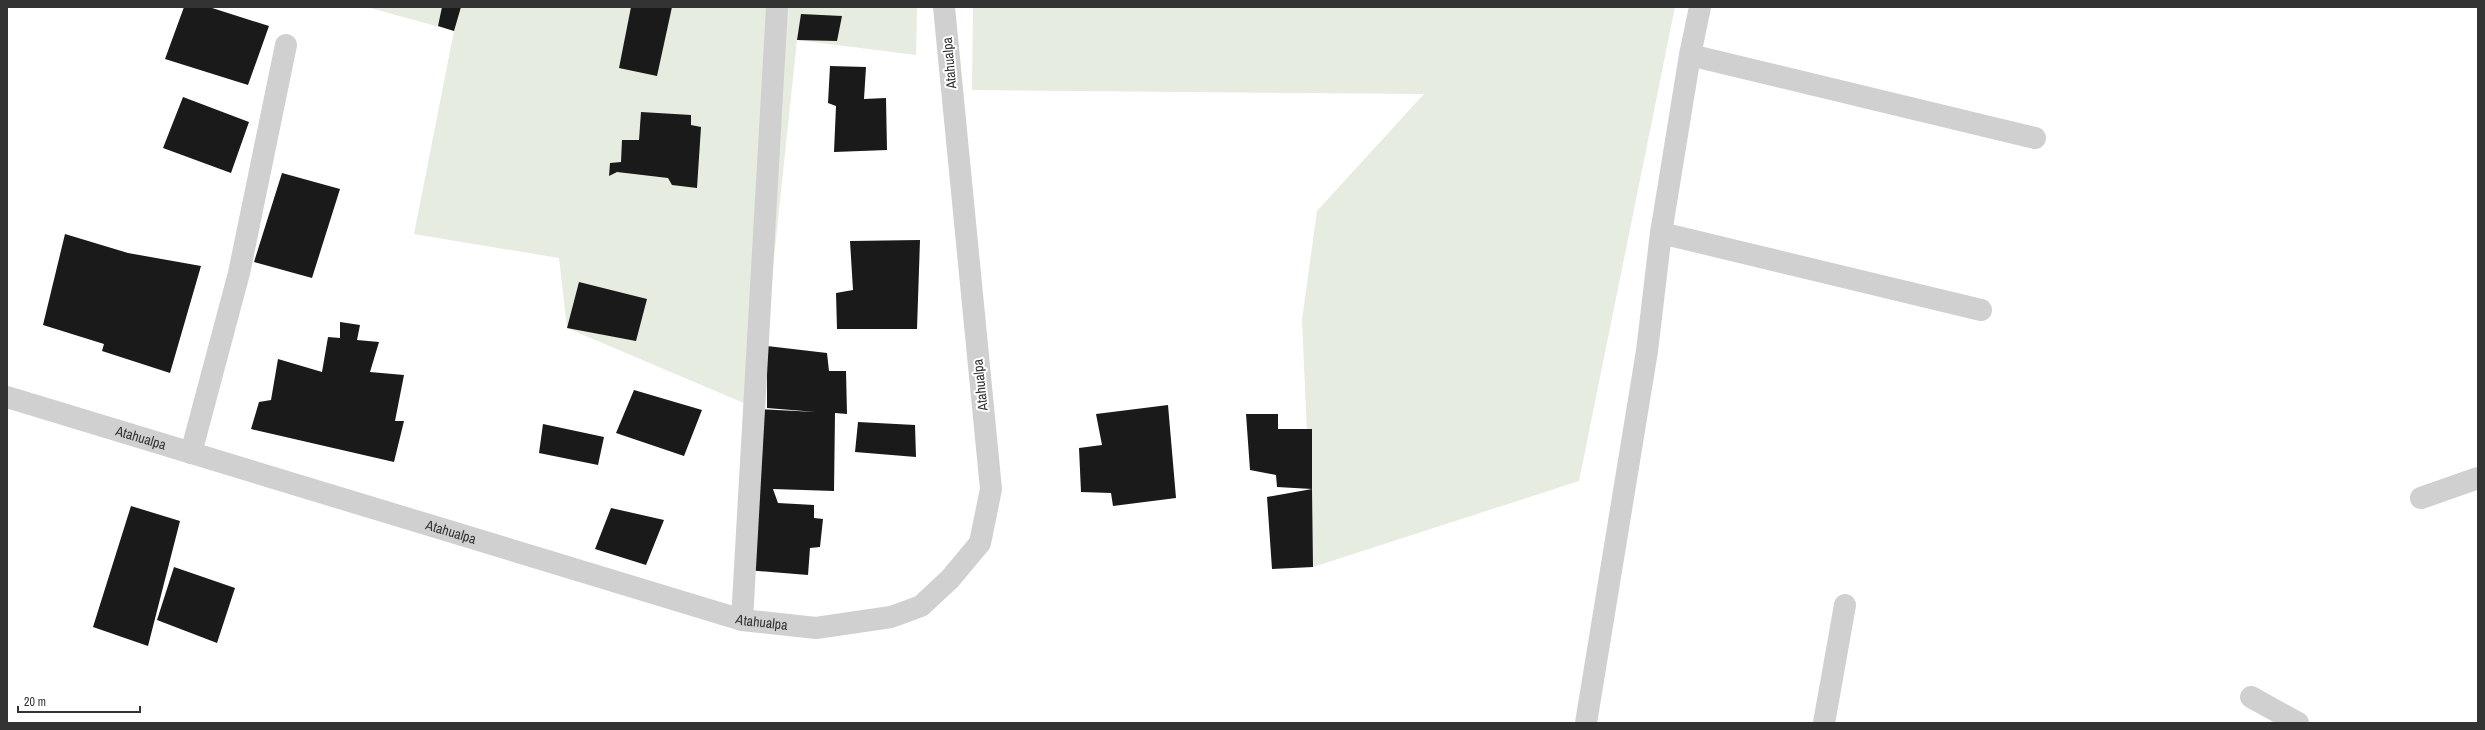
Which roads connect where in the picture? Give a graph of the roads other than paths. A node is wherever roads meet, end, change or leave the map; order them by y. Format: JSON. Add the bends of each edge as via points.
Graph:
{"nodes":[{"id":1,"x":777,"y":7,"type":"edge"},
{"id":2,"x":944,"y":7,"type":"edge"},
{"id":3,"x":1700,"y":7,"type":"edge"},
{"id":4,"x":286,"y":44,"type":"dead end"},
{"id":5,"x":1690,"y":55,"type":"junction"},
{"id":6,"x":2036,"y":138,"type":"dead end"},
{"id":7,"x":1661,"y":233,"type":"junction"},
{"id":8,"x":1981,"y":310,"type":"dead end"},
{"id":9,"x":7,"y":397,"type":"edge"},
{"id":10,"x":191,"y":453,"type":"junction"},
{"id":11,"x":2478,"y":478,"type":"edge"},
{"id":12,"x":2421,"y":498,"type":"dead end"},
{"id":13,"x":1845,"y":605,"type":"dead end"},
{"id":14,"x":742,"y":620,"type":"junction"},
{"id":15,"x":2251,"y":697,"type":"dead end"},
{"id":16,"x":1586,"y":723,"type":"edge"},
{"id":17,"x":1824,"y":723,"type":"edge"},
{"id":18,"x":2298,"y":723,"type":"edge"}],
"edges":[{"from":1,"to":14,"type":"street"},
{"from":2,"to":14,"type":"street","name":"Atahualpa","via":[[990,489],[980,543],[950,579],[921,606],[891,617],[816,628]]},
{"from":3,"to":5,"type":"street"},
{"from":4,"to":10,"type":"street","via":[[239,273]]},
{"from":5,"to":6,"type":"street"},
{"from":5,"to":7,"type":"street"},
{"from":7,"to":8,"type":"street"},
{"from":7,"to":16,"type":"street","via":[[1647,350]]},
{"from":9,"to":10,"type":"street","name":"Atahualpa"},
{"from":10,"to":14,"type":"street","name":"Atahualpa"},
{"from":11,"to":12,"type":"street"},
{"from":13,"to":17,"type":"street"},
{"from":15,"to":18,"type":"street"}]}
